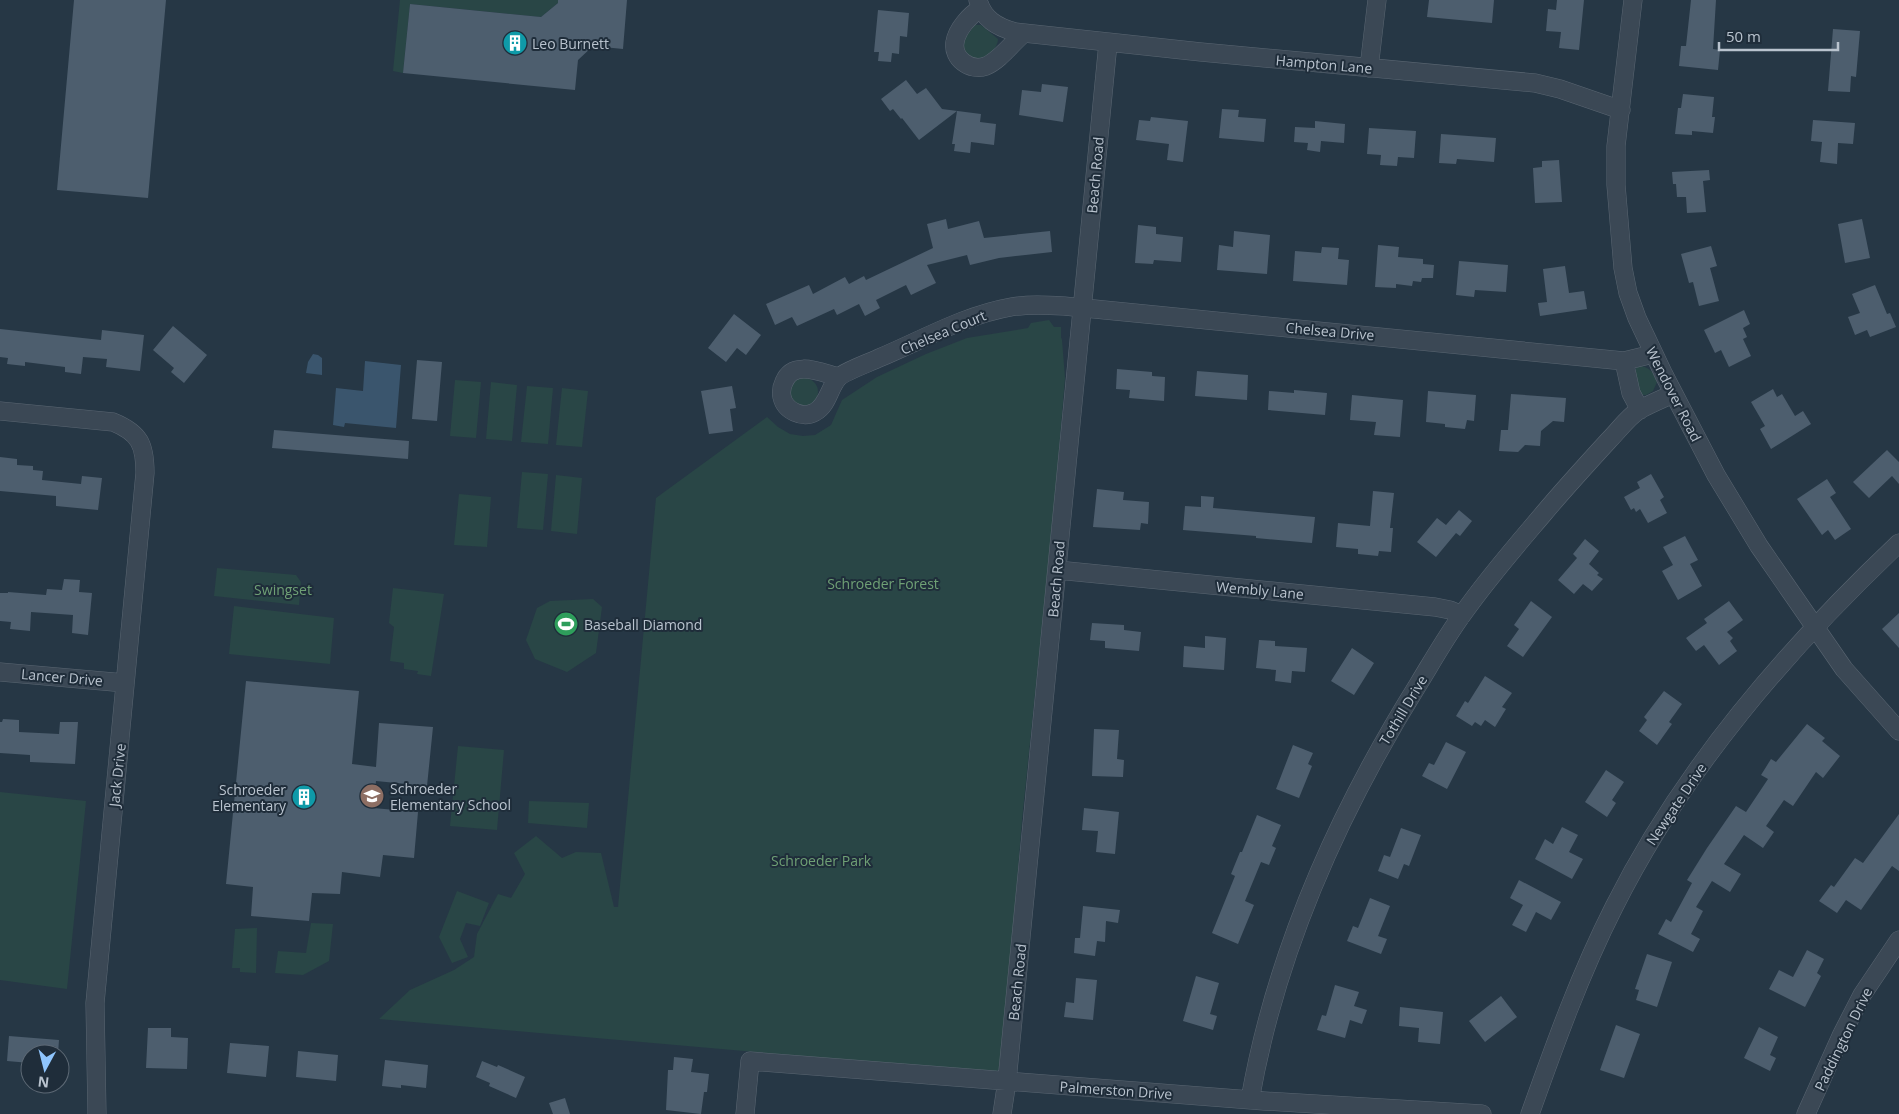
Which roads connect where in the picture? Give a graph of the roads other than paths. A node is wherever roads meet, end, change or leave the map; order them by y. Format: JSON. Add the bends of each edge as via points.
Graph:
{"nodes":[{"id":1,"x":1377,"y":0,"type":"edge"},
{"id":2,"x":1633,"y":0,"type":"edge"},
{"id":3,"x":979,"y":4,"type":"edge"},
{"id":4,"x":1024,"y":33,"type":"junction"},
{"id":5,"x":1108,"y":43,"type":"junction"},
{"id":6,"x":1368,"y":68,"type":"junction"},
{"id":7,"x":1621,"y":110,"type":"junction"},
{"id":8,"x":1082,"y":308,"type":"junction"},
{"id":9,"x":1653,"y":354,"type":"junction"},
{"id":10,"x":1624,"y":360,"type":"junction"},
{"id":11,"x":839,"y":377,"type":"dead end"},
{"id":12,"x":1673,"y":394,"type":"junction"},
{"id":13,"x":1640,"y":410,"type":"junction"},
{"id":14,"x":0,"y":411,"type":"edge"},
{"id":15,"x":1899,"y":543,"type":"edge"},
{"id":16,"x":1057,"y":570,"type":"junction"},
{"id":17,"x":1462,"y":615,"type":"junction"},
{"id":18,"x":1816,"y":628,"type":"junction"},
{"id":19,"x":0,"y":672,"type":"edge"},
{"id":20,"x":125,"y":683,"type":"junction"},
{"id":21,"x":1899,"y":731,"type":"edge"},
{"id":22,"x":1899,"y":940,"type":"edge"},
{"id":23,"x":1007,"y":1081,"type":"junction"},
{"id":24,"x":1258,"y":1105,"type":"edge"},
{"id":25,"x":96,"y":1114,"type":"edge"},
{"id":26,"x":744,"y":1114,"type":"edge"},
{"id":27,"x":1002,"y":1114,"type":"edge"},
{"id":28,"x":1482,"y":1114,"type":"edge"},
{"id":29,"x":1530,"y":1114,"type":"edge"},
{"id":30,"x":1806,"y":1114,"type":"edge"}],
"edges":[{"from":1,"to":6,"type":"street"},
{"from":2,"to":7,"type":"street","name":"Wendover Road"},
{"from":3,"to":4,"type":"street","name":"Hampton Lane","via":[[994,24]]},
{"from":3,"to":4,"type":"street","via":[[956,37],[955,49],[960,60],[970,67],[987,65]]},
{"from":4,"to":5,"type":"street","name":"Hampton Lane"},
{"from":5,"to":6,"type":"street","name":"Hampton Lane"},
{"from":5,"to":8,"type":"street","name":"Beach Road"},
{"from":6,"to":7,"type":"street","name":"Hampton Lane","via":[[1534,83]]},
{"from":7,"to":9,"type":"street","name":"Wendover Road","via":[[1616,146],[1620,246],[1628,293]]},
{"from":8,"to":10,"type":"street","name":"Chelsea Drive"},
{"from":8,"to":11,"type":"street","name":"Chelsea Court","via":[[1027,305],[992,311]]},
{"from":8,"to":16,"type":"street","name":"Beach Road"},
{"from":9,"to":10,"type":"street","name":"Chelsea Drive"},
{"from":9,"to":12,"type":"street","name":"Wendover Road"},
{"from":10,"to":13,"type":"street","via":[[1631,394]]},
{"from":12,"to":13,"type":"street","name":"Tothill Drive"},
{"from":12,"to":18,"type":"street","name":"Wendover Road","via":[[1734,506]]},
{"from":13,"to":17,"type":"street","name":"Tothill Drive","via":[[1587,463]]},
{"from":14,"to":20,"type":"street","name":"Jack Drive","via":[[101,419],[123,426],[137,437],[144,450]]},
{"from":15,"to":18,"type":"street","name":"Newgate Drive"},
{"from":16,"to":17,"type":"street","name":"Wembly Lane","via":[[1435,606]]},
{"from":16,"to":23,"type":"street","name":"Beach Road"},
{"from":17,"to":24,"type":"street","name":"Tothill Drive","via":[[1387,734],[1364,777],[1294,932],[1257,1058]]},
{"from":18,"to":21,"type":"street","name":"Wendover Road","via":[[1844,669]]},
{"from":18,"to":29,"type":"street","name":"Newgate Drive","via":[[1723,736],[1688,782],[1652,840],[1614,907],[1587,965]]},
{"from":19,"to":20,"type":"street","name":"Lancer Drive"},
{"from":20,"to":25,"type":"street","name":"Jack Drive","via":[[95,1004]]},
{"from":22,"to":30,"type":"street","name":"Paddington Drive","via":[[1862,995]]},
{"from":23,"to":24,"type":"street","name":"Palmerston Drive"},
{"from":23,"to":26,"type":"street","name":"Palmerston Drive","via":[[750,1061]]},
{"from":23,"to":27,"type":"street","name":"Beach Road"},
{"from":24,"to":28,"type":"street","name":"Palmerston Drive"}]}
